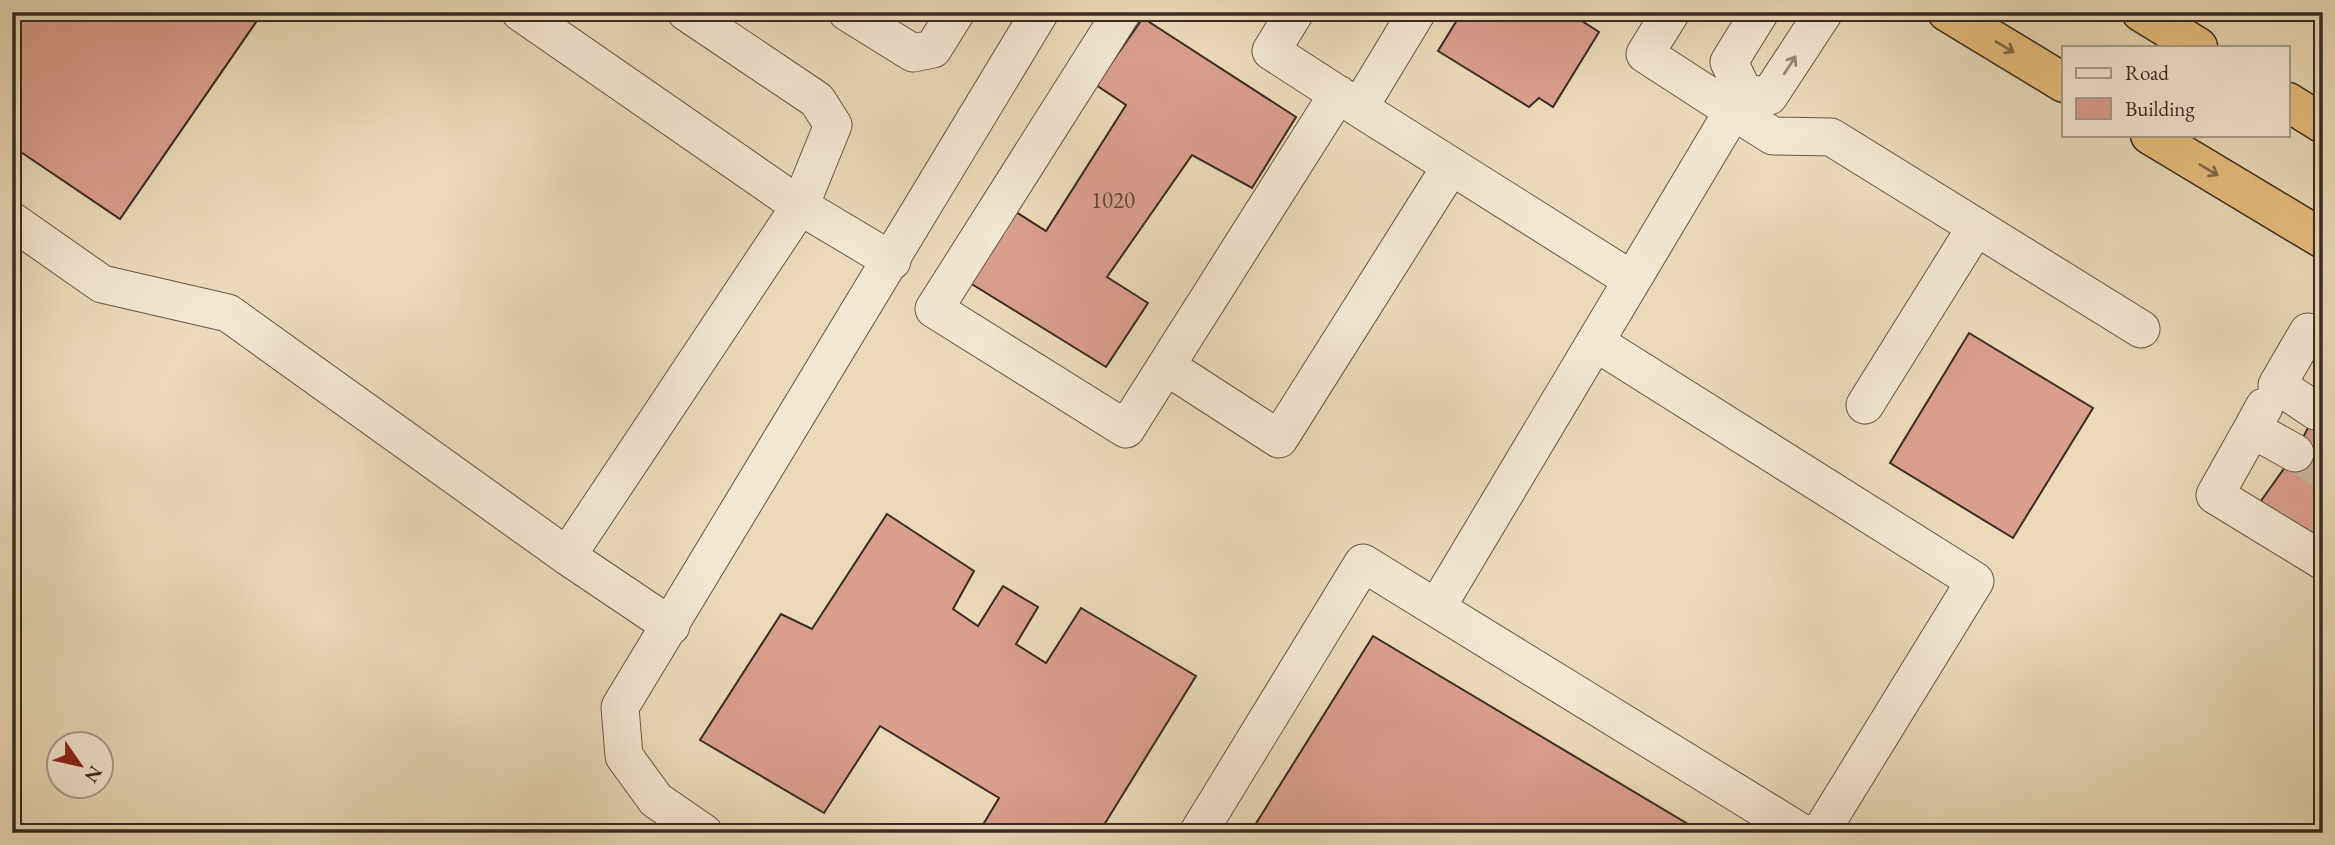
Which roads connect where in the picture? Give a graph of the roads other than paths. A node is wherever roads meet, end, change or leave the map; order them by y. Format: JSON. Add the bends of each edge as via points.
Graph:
{"nodes":[{"id":1,"x":520,"y":12,"type":"edge"},
{"id":2,"x":686,"y":12,"type":"edge"},
{"id":3,"x":847,"y":12,"type":"edge"},
{"id":4,"x":956,"y":12,"type":"edge"},
{"id":5,"x":1040,"y":12,"type":"edge"},
{"id":6,"x":1122,"y":12,"type":"edge"},
{"id":7,"x":1295,"y":12,"type":"edge"},
{"id":8,"x":1417,"y":12,"type":"edge"},
{"id":9,"x":1760,"y":12,"type":"edge"},
{"id":10,"x":1824,"y":12,"type":"edge"},
{"id":11,"x":1947,"y":12,"type":"edge"},
{"id":12,"x":2141,"y":12,"type":"edge"},
{"id":13,"x":1661,"y":16,"type":"edge"},
{"id":14,"x":2196,"y":46,"type":"edge"},
{"id":15,"x":2062,"y":82,"type":"edge"},
{"id":16,"x":1349,"y":101,"type":"junction"},
{"id":17,"x":1739,"y":102,"type":"junction"},
{"id":18,"x":2290,"y":103,"type":"edge"},
{"id":19,"x":2323,"y":124,"type":"edge"},
{"id":20,"x":2152,"y":136,"type":"edge"},
{"id":21,"x":1451,"y":166,"type":"junction"},
{"id":22,"x":800,"y":206,"type":"junction"},
{"id":23,"x":12,"y":221,"type":"edge"},
{"id":24,"x":1976,"y":227,"type":"junction"},
{"id":25,"x":2323,"y":239,"type":"edge"},
{"id":26,"x":892,"y":261,"type":"junction"},
{"id":27,"x":1632,"y":280,"type":"junction"},
{"id":28,"x":2318,"y":327,"type":"edge"},
{"id":29,"x":2141,"y":329,"type":"dead end"},
{"id":30,"x":1595,"y":342,"type":"junction"},
{"id":31,"x":1166,"y":366,"type":"junction"},
{"id":32,"x":2277,"y":385,"type":"junction"},
{"id":33,"x":1865,"y":405,"type":"dead end"},
{"id":34,"x":2316,"y":411,"type":"dead end"},
{"id":35,"x":2252,"y":429,"type":"junction"},
{"id":36,"x":2295,"y":453,"type":"tunnel mouth"},
{"id":37,"x":567,"y":556,"type":"junction"},
{"id":38,"x":2323,"y":561,"type":"edge"},
{"id":39,"x":1437,"y":607,"type":"junction"},
{"id":40,"x":671,"y":626,"type":"junction"},
{"id":41,"x":704,"y":833,"type":"edge"},
{"id":42,"x":1198,"y":833,"type":"edge"},
{"id":43,"x":1802,"y":833,"type":"edge"},
{"id":44,"x":1820,"y":833,"type":"edge"}],
"edges":[{"from":1,"to":22,"type":"lane"},
{"from":2,"to":22,"type":"lane","via":[[817,100],[833,125]]},
{"from":3,"to":4,"type":"lane","via":[[913,54],[933,49]]},
{"from":5,"to":26,"type":"lane"},
{"from":6,"to":31,"type":"lane","via":[[934,309],[1126,429]]},
{"from":7,"to":16,"type":"lane","via":[[1271,51]]},
{"from":8,"to":16,"type":"lane"},
{"from":9,"to":17,"type":"lane","via":[[1729,62]]},
{"from":17,"to":10,"type":"lane","one_way":true,"via":[[1769,96]]},
{"from":11,"to":15,"type":"highway","one_way":true},
{"from":12,"to":14,"type":"highway"},
{"from":13,"to":17,"type":"lane","via":[[1645,54]]},
{"from":16,"to":21,"type":"lane"},
{"from":16,"to":31,"type":"lane"},
{"from":17,"to":24,"type":"lane","via":[[1773,136],[1831,136]]},
{"from":17,"to":27,"type":"lane"},
{"from":18,"to":19,"type":"highway"},
{"from":20,"to":25,"type":"highway","one_way":true},
{"from":21,"to":27,"type":"lane"},
{"from":21,"to":31,"type":"lane","via":[[1279,439]]},
{"from":22,"to":26,"type":"lane"},
{"from":22,"to":37,"type":"lane"},
{"from":23,"to":37,"type":"lane","via":[[102,284],[228,313]]},
{"from":24,"to":29,"type":"lane"},
{"from":24,"to":33,"type":"lane"},
{"from":26,"to":40,"type":"lane"},
{"from":27,"to":30,"type":"lane"},
{"from":28,"to":32,"type":"lane"},
{"from":30,"to":39,"type":"lane"},
{"from":30,"to":44,"type":"lane","via":[[1975,581]]},
{"from":32,"to":34,"type":"lane"},
{"from":32,"to":35,"type":"lane"},
{"from":35,"to":36,"type":"lane"},
{"from":35,"to":38,"type":"lane","via":[[2215,495]]},
{"from":37,"to":40,"type":"lane"},
{"from":39,"to":42,"type":"lane","via":[[1363,563]]},
{"from":39,"to":43,"type":"lane"},
{"from":40,"to":41,"type":"lane","via":[[621,707],[624,756],[656,800]]}]}
